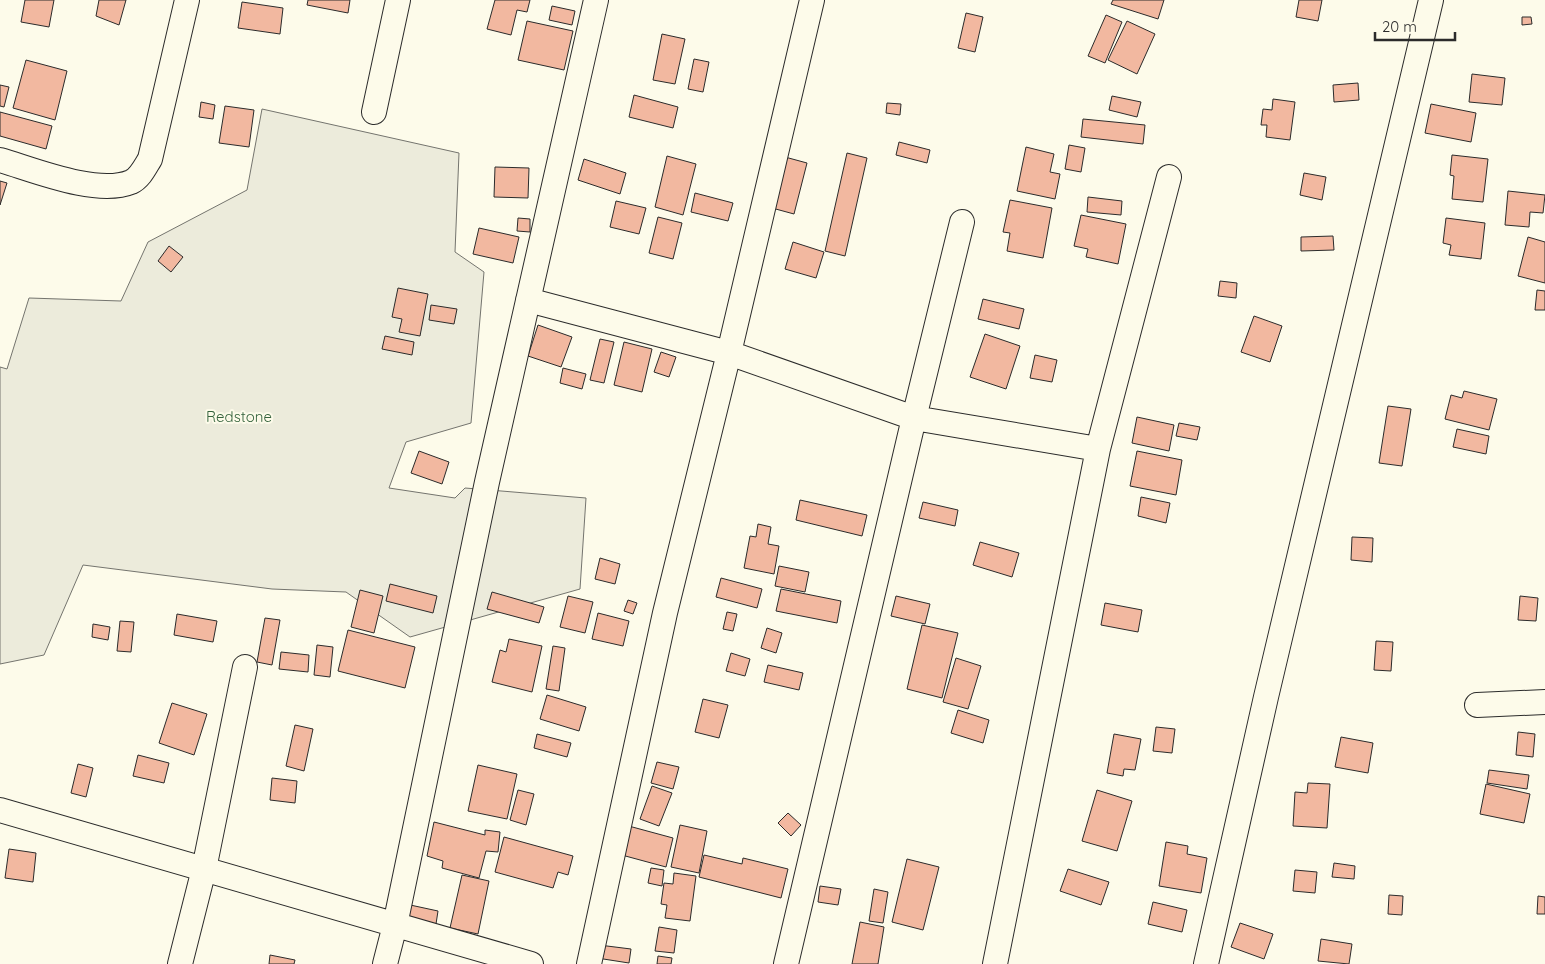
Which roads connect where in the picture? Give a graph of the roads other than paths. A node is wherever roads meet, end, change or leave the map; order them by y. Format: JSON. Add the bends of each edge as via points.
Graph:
{"nodes":[{"id":1,"x":187,"y":0,"type":"edge"},
{"id":2,"x":398,"y":0,"type":"edge"},
{"id":3,"x":596,"y":0,"type":"edge"},
{"id":4,"x":812,"y":0,"type":"edge"},
{"id":5,"x":1431,"y":0,"type":"edge"},
{"id":6,"x":374,"y":112,"type":"dead end"},
{"id":7,"x":0,"y":160,"type":"edge"},
{"id":8,"x":1170,"y":176,"type":"dead end"},
{"id":9,"x":962,"y":222,"type":"dead end"},
{"id":10,"x":528,"y":300,"type":"junction"},
{"id":11,"x":728,"y":353,"type":"junction"},
{"id":12,"x":914,"y":418,"type":"junction"},
{"id":13,"x":1098,"y":449,"type":"junction"},
{"id":14,"x":245,"y":667,"type":"dead end"},
{"id":15,"x":1545,"y":702,"type":"edge"},
{"id":16,"x":1477,"y":705,"type":"dead end"},
{"id":17,"x":0,"y":810,"type":"edge"},
{"id":18,"x":204,"y":870,"type":"junction"},
{"id":19,"x":395,"y":924,"type":"junction"},
{"id":20,"x":180,"y":964,"type":"edge"},
{"id":21,"x":384,"y":964,"type":"edge"},
{"id":22,"x":531,"y":964,"type":"edge"},
{"id":23,"x":589,"y":964,"type":"edge"},
{"id":24,"x":786,"y":964,"type":"edge"},
{"id":25,"x":995,"y":964,"type":"edge"},
{"id":26,"x":1206,"y":964,"type":"edge"}],
"edges":[{"from":1,"to":7,"type":"street","via":[[150,159],[132,182],[112,186],[84,184]]},
{"from":2,"to":6,"type":"street"},
{"from":3,"to":10,"type":"street"},
{"from":4,"to":11,"type":"street"},
{"from":5,"to":26,"type":"street"},
{"from":8,"to":13,"type":"street"},
{"from":9,"to":12,"type":"street"},
{"from":10,"to":11,"type":"street"},
{"from":10,"to":19,"type":"street","via":[[486,482]]},
{"from":11,"to":12,"type":"street"},
{"from":11,"to":23,"type":"street","via":[[665,613]]},
{"from":12,"to":13,"type":"street"},
{"from":12,"to":24,"type":"street"},
{"from":13,"to":25,"type":"street"},
{"from":14,"to":18,"type":"street"},
{"from":15,"to":16,"type":"street"},
{"from":17,"to":18,"type":"street"},
{"from":18,"to":19,"type":"street"},
{"from":18,"to":20,"type":"street"},
{"from":19,"to":21,"type":"street"},
{"from":19,"to":22,"type":"street"}]}
